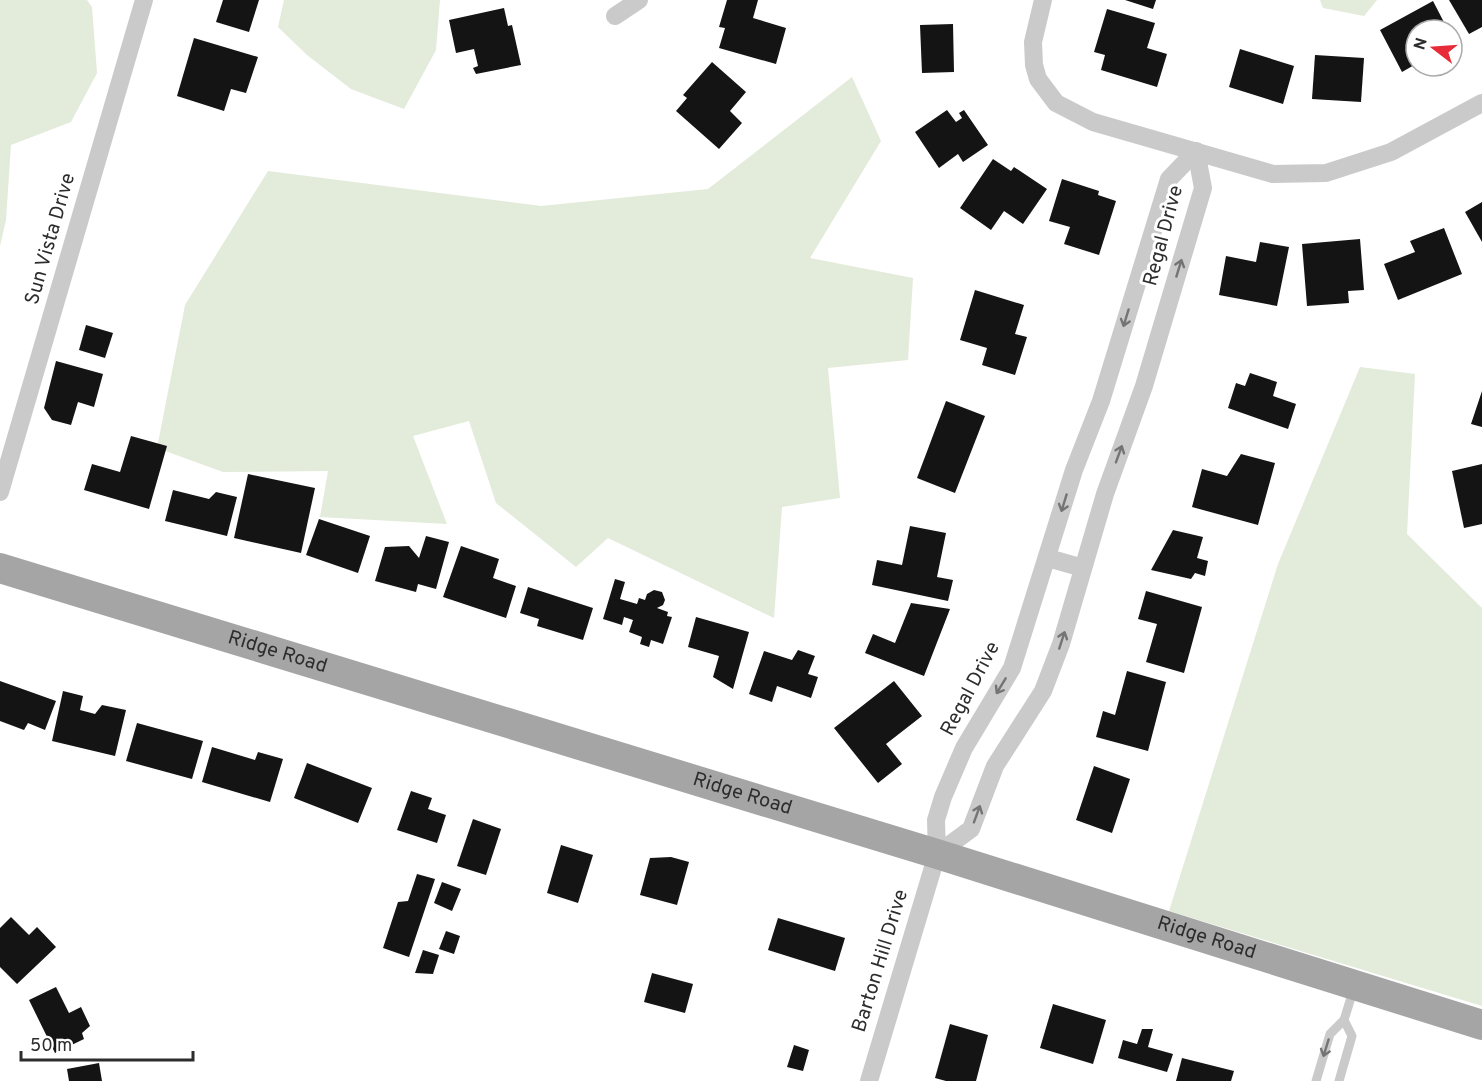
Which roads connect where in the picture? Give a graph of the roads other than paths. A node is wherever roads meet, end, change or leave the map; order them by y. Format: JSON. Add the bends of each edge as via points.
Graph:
{"nodes":[{"id":1,"x":144,"y":0,"type":"edge"},
{"id":2,"x":639,"y":0,"type":"edge"},
{"id":3,"x":1043,"y":0,"type":"edge"},
{"id":4,"x":615,"y":16,"type":"dead end"},
{"id":5,"x":1482,"y":103,"type":"edge"},
{"id":6,"x":1196,"y":151,"type":"junction"},
{"id":7,"x":0,"y":492,"type":"edge"},
{"id":8,"x":1048,"y":558,"type":"junction"},
{"id":9,"x":0,"y":568,"type":"edge"},
{"id":10,"x":1083,"y":568,"type":"junction"},
{"id":11,"x":937,"y":854,"type":"junction"},
{"id":12,"x":1355,"y":985,"type":"junction"},
{"id":13,"x":1344,"y":1020,"type":"junction"},
{"id":14,"x":1482,"y":1025,"type":"edge"},
{"id":15,"x":869,"y":1081,"type":"edge"},
{"id":16,"x":1316,"y":1081,"type":"edge"},
{"id":17,"x":1339,"y":1081,"type":"edge"}],
"edges":[{"from":1,"to":7,"type":"street","name":"Sun Vista Drive"},
{"from":2,"to":4,"type":"street"},
{"from":3,"to":6,"type":"street","via":[[1035,24],[1034,65],[1038,79],[1056,103],[1093,122]]},
{"from":5,"to":6,"type":"street","via":[[1391,152],[1326,173],[1273,174]]},
{"from":6,"to":8,"type":"street","name":"Regal Drive","one_way":true,"via":[[1169,178]]},
{"from":10,"to":6,"type":"street","name":"Regal Drive","one_way":true,"via":[[1144,386],[1203,188]]},
{"from":8,"to":10,"type":"street"},
{"from":8,"to":11,"type":"street","name":"Regal Drive","one_way":true,"via":[[1012,668],[964,748],[943,797],[936,820]]},
{"from":9,"to":11,"type":"main road","name":"Ridge Road"},
{"from":11,"to":10,"type":"street","name":"Regal Drive","one_way":true,"via":[[971,829],[996,766],[1043,691]]},
{"from":11,"to":12,"type":"main road","name":"Ridge Road"},
{"from":11,"to":15,"type":"street","name":"Barton Hill Drive"},
{"from":12,"to":13,"type":"lane"},
{"from":12,"to":14,"type":"main road","name":"Ridge Road"},
{"from":13,"to":16,"type":"lane","one_way":true,"via":[[1330,1034]]},
{"from":13,"to":17,"type":"lane","via":[[1352,1036]]}]}
